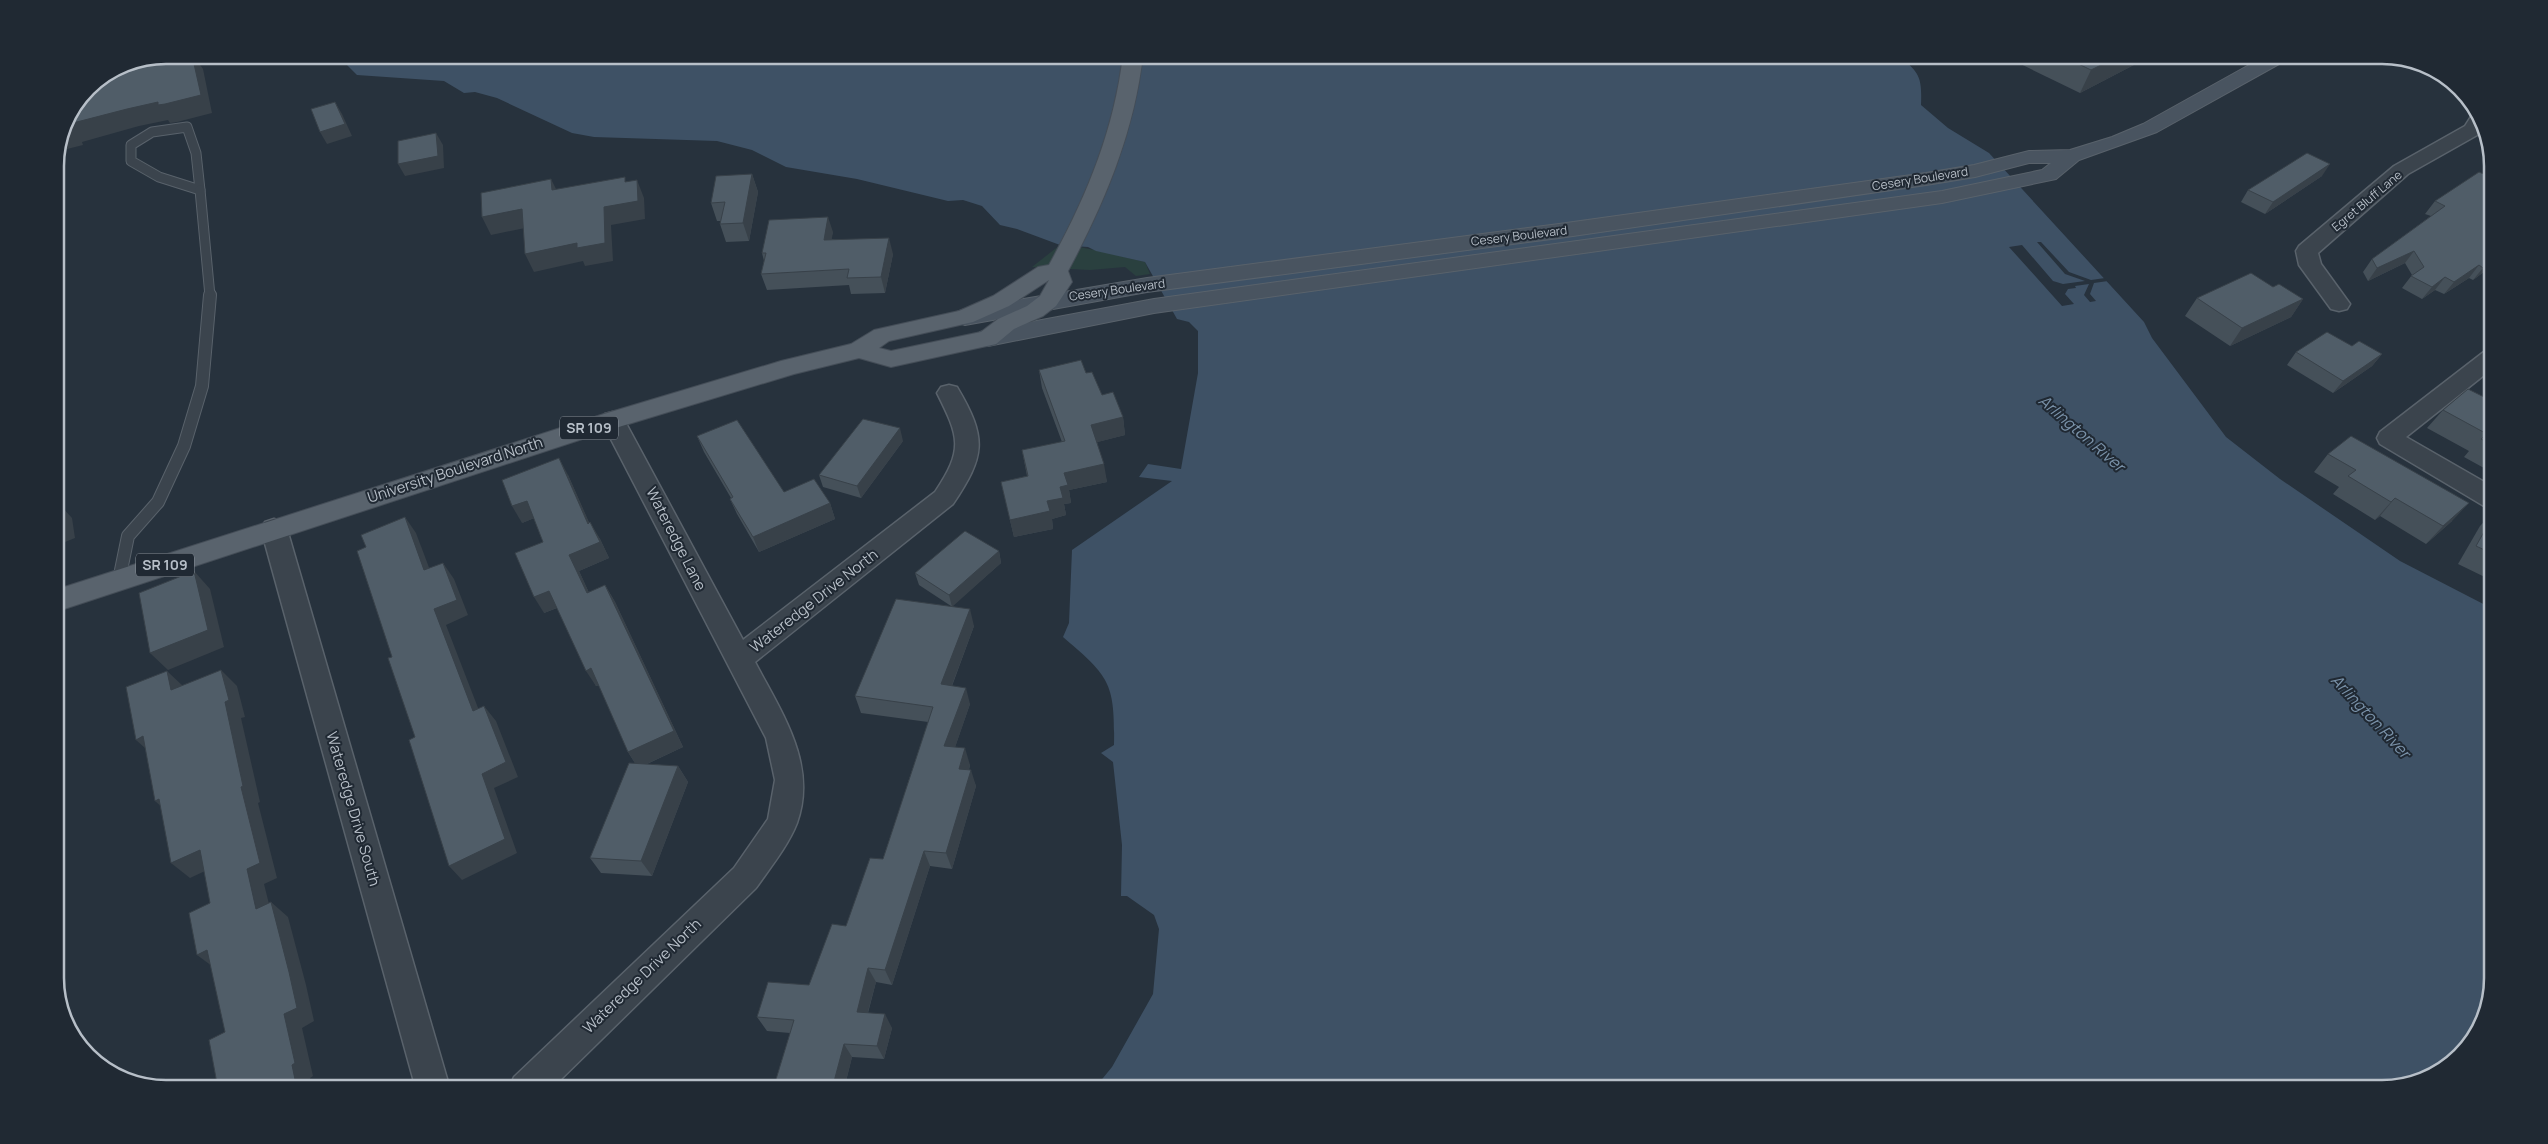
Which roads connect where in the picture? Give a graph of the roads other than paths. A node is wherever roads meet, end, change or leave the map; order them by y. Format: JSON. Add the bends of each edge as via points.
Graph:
{"nodes":[{"id":1,"x":1132,"y":64,"type":"edge"},
{"id":2,"x":2259,"y":64,"type":"edge"},
{"id":3,"x":2476,"y":124,"type":"edge"},
{"id":4,"x":2072,"y":156,"type":"junction"},
{"id":5,"x":200,"y":190,"type":"junction"},
{"id":6,"x":1057,"y":270,"type":"junction"},
{"id":7,"x":1151,"y":296,"type":"junction"},
{"id":8,"x":1048,"y":301,"type":"junction"},
{"id":9,"x":2339,"y":304,"type":"dead end"},
{"id":10,"x":965,"y":316,"type":"junction"},
{"id":11,"x":988,"y":338,"type":"junction"},
{"id":12,"x":859,"y":350,"type":"junction"},
{"id":13,"x":2484,"y":363,"type":"edge"},
{"id":14,"x":949,"y":393,"type":"dead end"},
{"id":15,"x":613,"y":420,"type":"junction"},
{"id":16,"x":2484,"y":494,"type":"edge"},
{"id":17,"x":274,"y":529,"type":"junction"},
{"id":18,"x":119,"y":580,"type":"junction"},
{"id":19,"x":64,"y":598,"type":"edge"},
{"id":20,"x":739,"y":659,"type":"junction"},
{"id":21,"x":430,"y":1080,"type":"edge"},
{"id":22,"x":535,"y":1080,"type":"edge"}],
"edges":[{"from":1,"to":6,"type":"main road","via":[[1131,82],[1111,159],[1092,207]]},
{"from":2,"to":4,"type":"main road","name":"Cesery Boulevard","number":"SR 109","via":[[2150,128]]},
{"from":3,"to":9,"type":"street","name":"Egret Bluff Lane","via":[[2472,130],[2401,170],[2307,251],[2310,265]]},
{"from":4,"to":7,"type":"main road","name":"Cesery Boulevard","number":"SR 109","via":[[2029,157],[1975,171],[1559,231]]},
{"from":4,"to":7,"type":"main road","name":"Cesery Boulevard","number":"SR 109","via":[[2049,175],[1942,197],[1832,214]]},
{"from":5,"to":5,"type":"lane","via":[[196,152],[187,126],[152,132],[131,145],[131,160],[159,177]]},
{"from":5,"to":18,"type":"lane","via":[[210,293],[202,386],[184,446],[158,502],[128,536]]},
{"from":6,"to":8,"type":"main road","via":[[1061,282]]},
{"from":6,"to":10,"type":"main road","name":"University Boulevard North","via":[[1046,272],[1018,291]]},
{"from":7,"to":8,"type":"main road","name":"Cesery Boulevard","number":"SR 109"},
{"from":7,"to":11,"type":"main road","name":"Cesery Boulevard","number":"SR 109"},
{"from":8,"to":10,"type":"main road","name":"Cesery Boulevard","number":"SR 109"},
{"from":8,"to":11,"type":"main road"},
{"from":10,"to":12,"type":"main road","name":"University Boulevard North","number":"SR 109","via":[[882,335]]},
{"from":11,"to":12,"type":"main road","number":"SR 109","via":[[891,360]]},
{"from":12,"to":15,"type":"main road","name":"University Boulevard North","number":"SR 109"},
{"from":13,"to":16,"type":"street","via":[[2389,438]]},
{"from":14,"to":20,"type":"street","name":"Wateredge Drive North","via":[[966,428],[970,449],[963,470],[944,498]]},
{"from":15,"to":17,"type":"main road","name":"University Boulevard North","number":"SR 109"},
{"from":15,"to":20,"type":"street","name":"Wateredge Lane"},
{"from":17,"to":18,"type":"main road","name":"University Boulevard North","number":"SR 109"},
{"from":17,"to":21,"type":"street","name":"Wateredge Drive South"},
{"from":18,"to":19,"type":"main road","name":"University Boulevard North","number":"SR 109"},
{"from":20,"to":22,"type":"street","name":"Wateredge Drive North","via":[[780,737],[787,760],[790,780],[782,822],[745,878]]}]}
